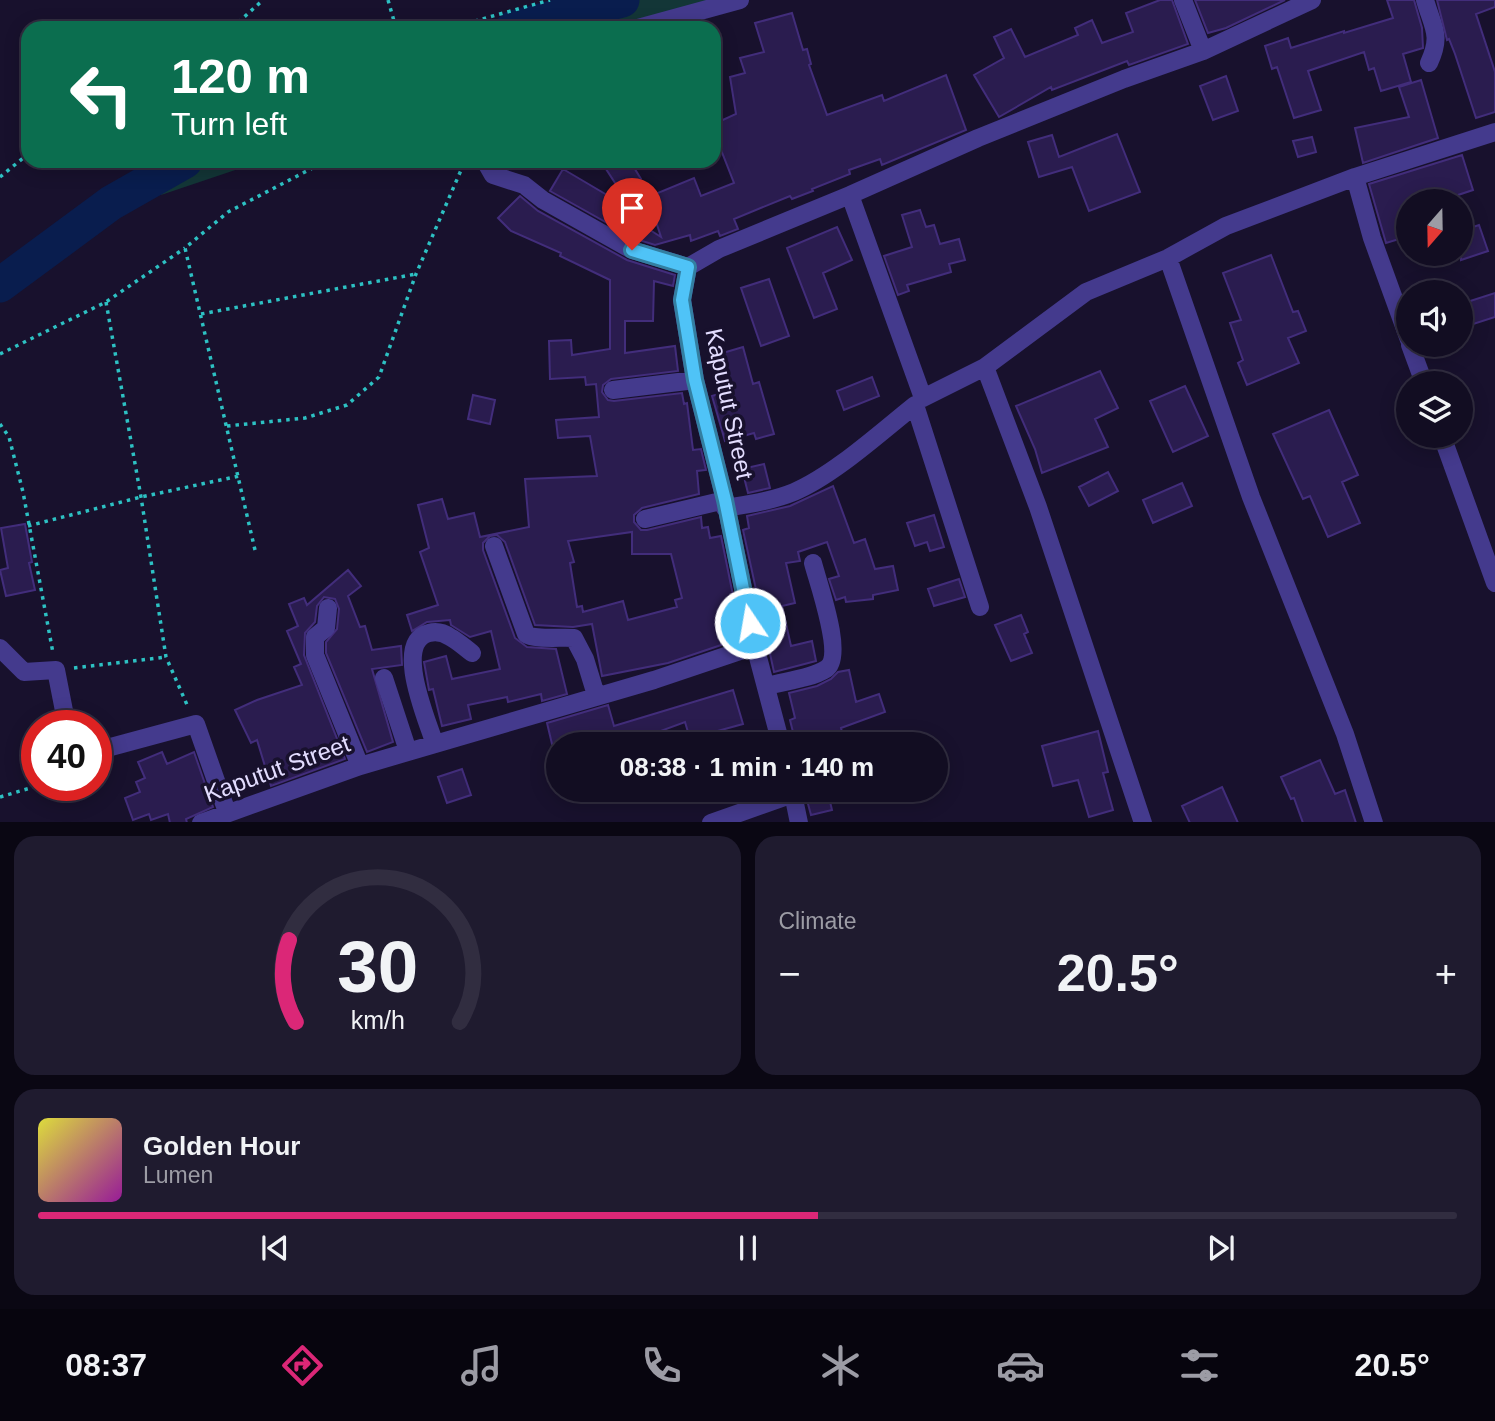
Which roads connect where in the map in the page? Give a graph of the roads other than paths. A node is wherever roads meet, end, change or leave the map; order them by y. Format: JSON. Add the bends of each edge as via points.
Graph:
{"nodes":[{"id":1,"x":740,"y":0,"type":"edge"},
{"id":2,"x":1183,"y":0,"type":"edge"},
{"id":3,"x":1312,"y":0,"type":"edge"},
{"id":4,"x":1425,"y":0,"type":"edge"},
{"id":5,"x":664,"y":21,"type":"edge"},
{"id":6,"x":1203,"y":51,"type":"junction"},
{"id":7,"x":1429,"y":63,"type":"dead end"},
{"id":8,"x":1495,"y":132,"type":"edge"},
{"id":9,"x":489,"y":168,"type":"edge"},
{"id":10,"x":1355,"y":177,"type":"junction"},
{"id":11,"x":850,"y":195,"type":"junction"},
{"id":12,"x":1168,"y":258,"type":"junction"},
{"id":13,"x":688,"y":267,"type":"junction"},
{"id":14,"x":1396,"y":304,"type":"edge"},
{"id":15,"x":985,"y":367,"type":"junction"},
{"id":16,"x":695,"y":380,"type":"junction"},
{"id":17,"x":613,"y":390,"type":"dead end"},
{"id":18,"x":919,"y":401,"type":"junction"},
{"id":19,"x":1446,"y":448,"type":"edge"},
{"id":20,"x":725,"y":504,"type":"junction"},
{"id":21,"x":645,"y":519,"type":"dead end"},
{"id":22,"x":494,"y":546,"type":"dead end"},
{"id":23,"x":813,"y":563,"type":"dead end"},
{"id":24,"x":1495,"y":583,"type":"edge"},
{"id":25,"x":980,"y":607,"type":"dead end"},
{"id":26,"x":328,"y":608,"type":"dead end"},
{"id":27,"x":755,"y":646,"type":"junction"},
{"id":28,"x":0,"y":648,"type":"edge"},
{"id":29,"x":472,"y":653,"type":"dead end"},
{"id":30,"x":384,"y":678,"type":"dead end"},
{"id":31,"x":767,"y":686,"type":"junction"},
{"id":32,"x":596,"y":695,"type":"junction"},
{"id":33,"x":64,"y":710,"type":"edge"},
{"id":34,"x":778,"y":732,"type":"edge"},
{"id":35,"x":434,"y":742,"type":"junction"},
{"id":36,"x":112,"y":747,"type":"edge"},
{"id":37,"x":408,"y":751,"type":"junction"},
{"id":38,"x":359,"y":766,"type":"junction"},
{"id":39,"x":765,"y":802,"type":"edge"},
{"id":40,"x":794,"y":802,"type":"edge"},
{"id":41,"x":213,"y":819,"type":"edge"},
{"id":42,"x":711,"y":822,"type":"edge"},
{"id":43,"x":799,"y":822,"type":"edge"},
{"id":44,"x":1143,"y":822,"type":"edge"},
{"id":45,"x":1374,"y":822,"type":"edge"}],
"edges":[{"from":1,"to":5,"type":"street"},
{"from":2,"to":6,"type":"street"},
{"from":3,"to":6,"type":"street"},
{"from":4,"to":7,"type":"street","via":[[1437,34]]},
{"from":6,"to":11,"type":"street","via":[[1048,109]]},
{"from":8,"to":10,"type":"street"},
{"from":9,"to":13,"type":"street","via":[[493,175],[524,185],[632,250]]},
{"from":10,"to":12,"type":"street","via":[[1226,226]]},
{"from":10,"to":14,"type":"street"},
{"from":11,"to":13,"type":"street","via":[[719,249]]},
{"from":11,"to":18,"type":"street"},
{"from":12,"to":15,"type":"street","via":[[1086,292]]},
{"from":12,"to":45,"type":"street","via":[[1251,497],[1345,734]]},
{"from":13,"to":16,"type":"street","name":"Kaputut Street","via":[[682,300]]},
{"from":15,"to":18,"type":"street"},
{"from":15,"to":44,"type":"street","via":[[1038,507]]},
{"from":16,"to":17,"type":"street"},
{"from":16,"to":20,"type":"street","name":"Kaputut Street"},
{"from":18,"to":20,"type":"street","via":[[858,451],[796,491],[766,501]]},
{"from":18,"to":25,"type":"street"},
{"from":19,"to":24,"type":"street"},
{"from":20,"to":21,"type":"street"},
{"from":20,"to":27,"type":"street","name":"Kaputut Street"},
{"from":22,"to":32,"type":"street","via":[[526,634],[574,638]]},
{"from":23,"to":31,"type":"street","via":[[834,646],[833,661],[818,672]]},
{"from":26,"to":38,"type":"street","via":[[326,628],[314,637],[315,654]]},
{"from":27,"to":31,"type":"street"},
{"from":27,"to":32,"type":"street","name":"Kaputut Street"},
{"from":28,"to":33,"type":"street","via":[[24,672],[56,670]]},
{"from":29,"to":35,"type":"street","via":[[435,632],[422,635],[414,645],[415,678]]},
{"from":30,"to":37,"type":"street"},
{"from":31,"to":34,"type":"street"},
{"from":32,"to":35,"type":"street","name":"Kaputut Street"},
{"from":35,"to":37,"type":"street","name":"Kaputut Street"},
{"from":36,"to":41,"type":"street","via":[[196,724]]},
{"from":37,"to":38,"type":"street","name":"Kaputut Street"},
{"from":38,"to":41,"type":"street","name":"Kaputut Street"},
{"from":39,"to":42,"type":"street"},
{"from":40,"to":43,"type":"street"}]}
